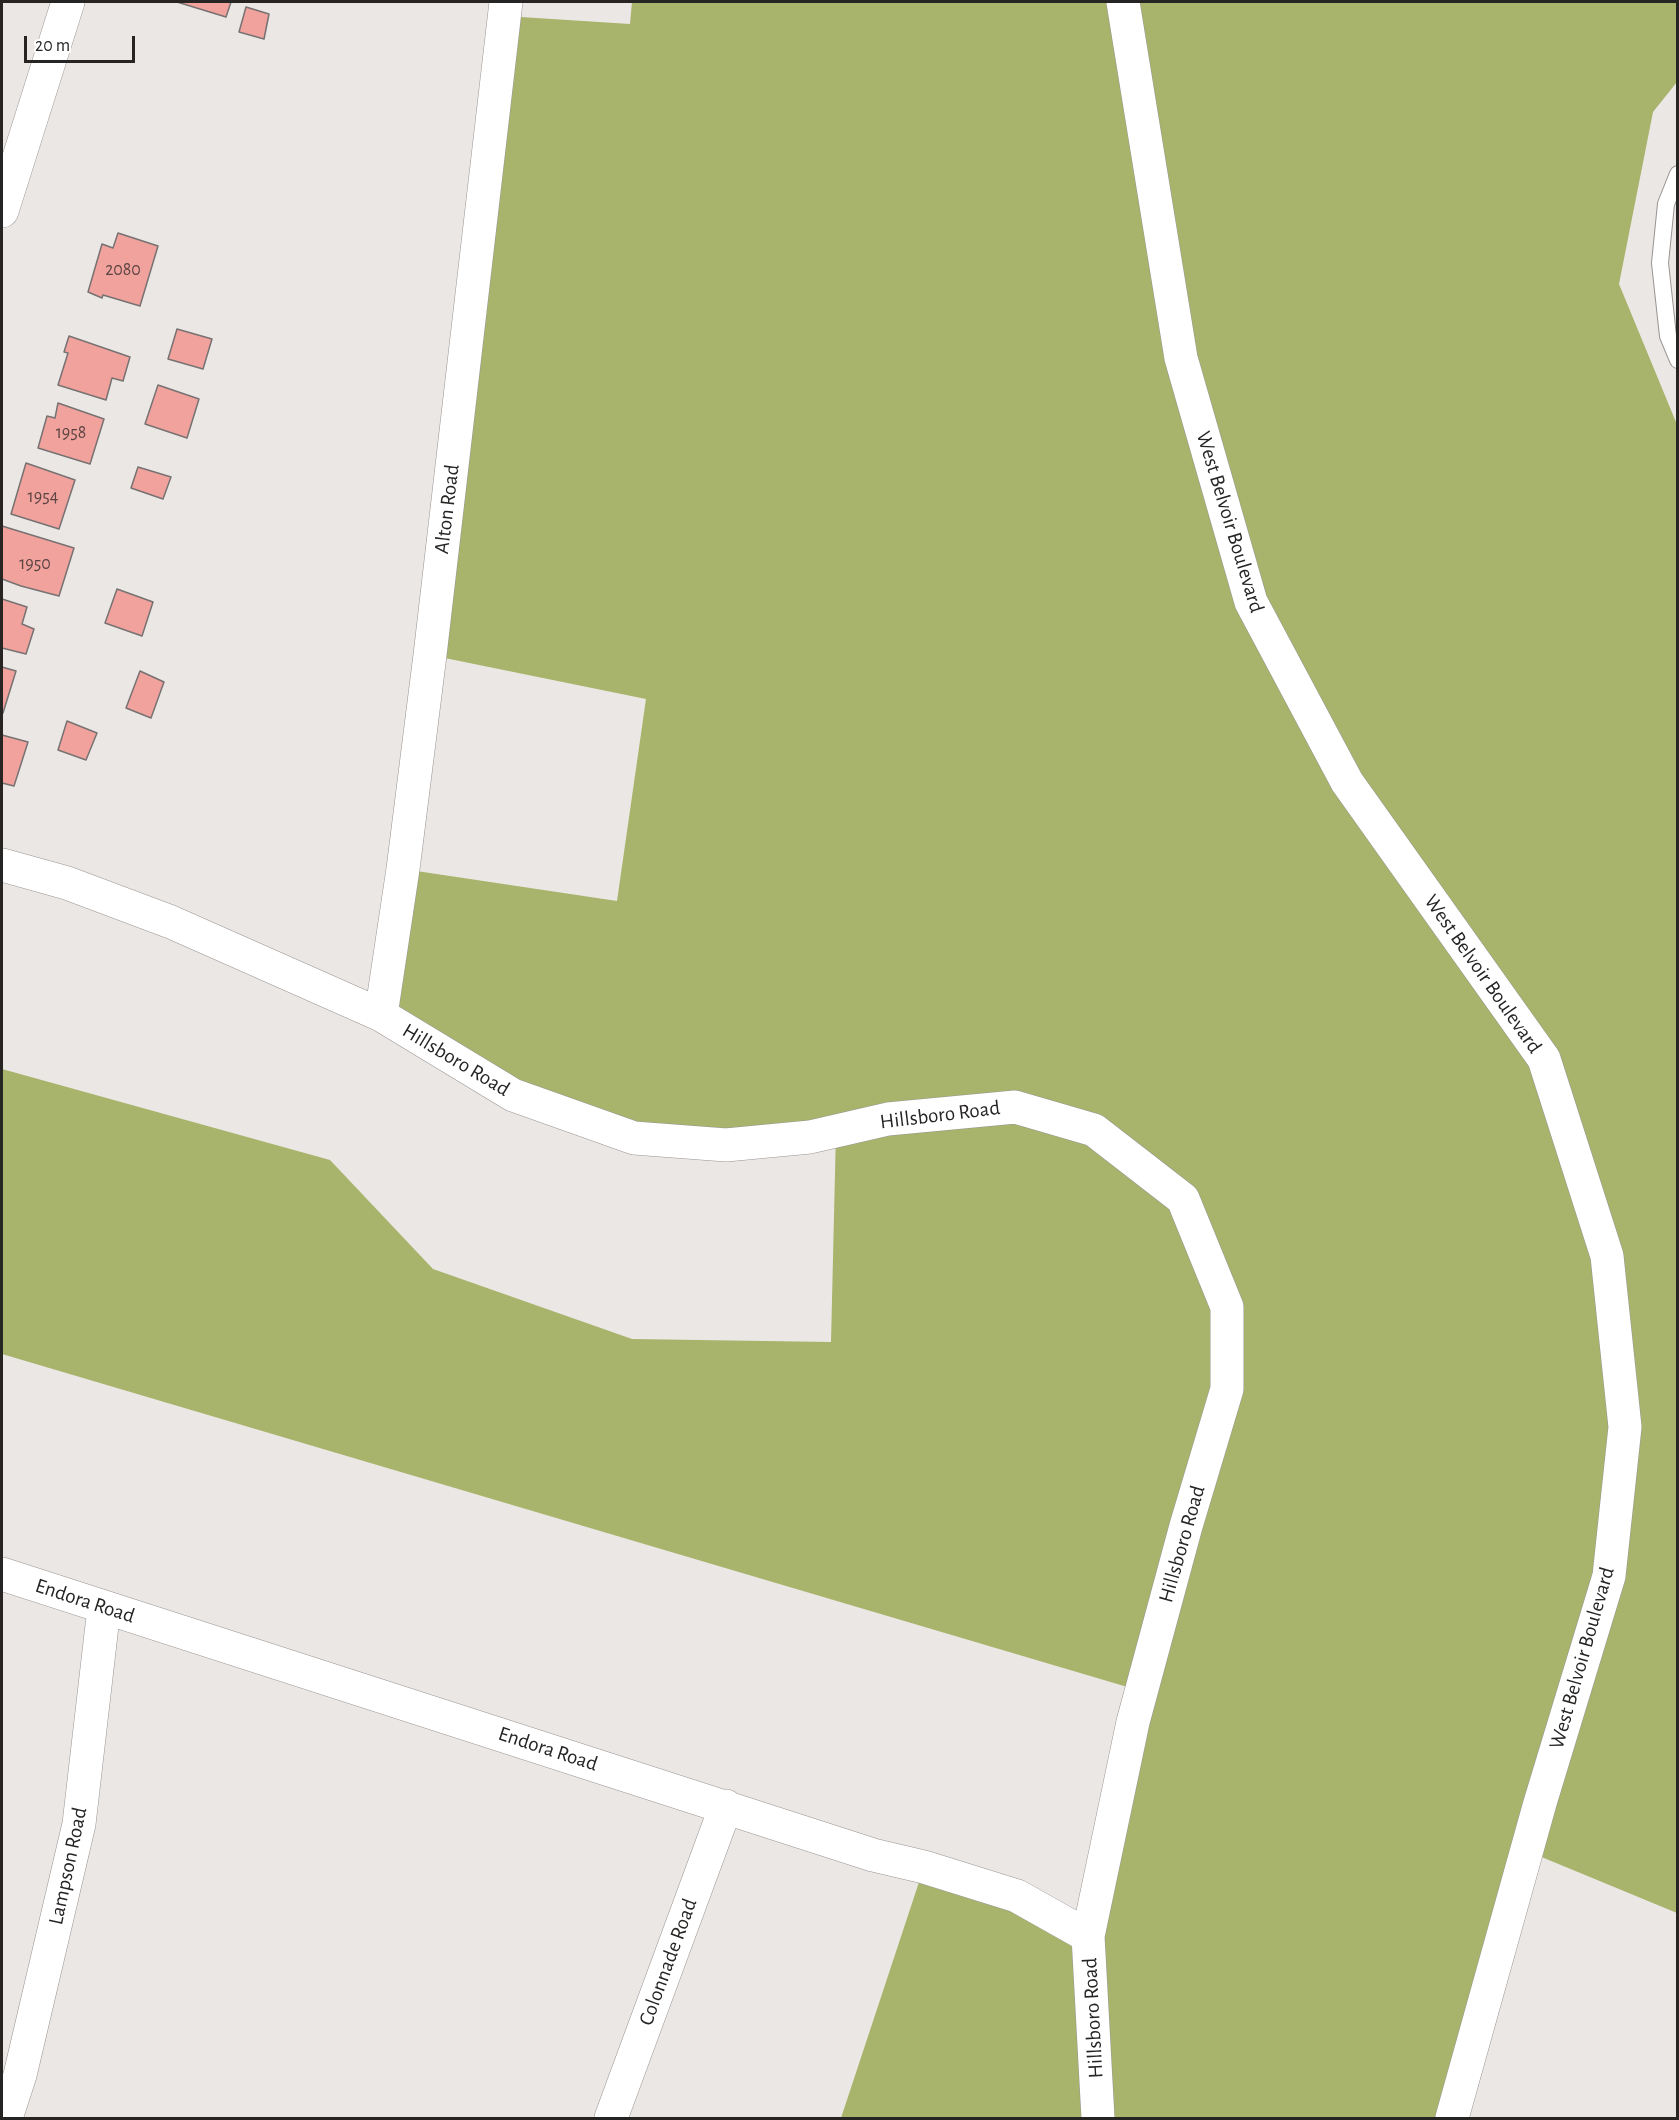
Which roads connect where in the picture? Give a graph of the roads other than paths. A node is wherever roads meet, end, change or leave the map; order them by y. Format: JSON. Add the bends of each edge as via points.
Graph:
{"nodes":[{"id":1,"x":68,"y":2,"type":"edge"},
{"id":2,"x":506,"y":2,"type":"edge"},
{"id":3,"x":1123,"y":2,"type":"edge"},
{"id":4,"x":1677,"y":174,"type":"edge"},
{"id":5,"x":2,"y":211,"type":"edge"},
{"id":6,"x":1677,"y":360,"type":"edge"},
{"id":7,"x":2,"y":865,"type":"edge"},
{"id":8,"x":381,"y":1015,"type":"junction"},
{"id":9,"x":2,"y":1574,"type":"edge"},
{"id":10,"x":104,"y":1608,"type":"junction"},
{"id":11,"x":726,"y":1806,"type":"junction"},
{"id":12,"x":1088,"y":1936,"type":"junction"},
{"id":13,"x":6,"y":2118,"type":"edge"},
{"id":14,"x":611,"y":2118,"type":"edge"},
{"id":15,"x":1098,"y":2118,"type":"edge"},
{"id":16,"x":1452,"y":2118,"type":"edge"}],
"edges":[{"from":1,"to":5,"type":"street"},
{"from":2,"to":8,"type":"street","name":"Alton Road","via":[[430,655]]},
{"from":3,"to":16,"type":"street","name":"West Belvoir Boulevard","via":[[1181,358],[1251,602],[1347,782],[1544,1059],[1607,1256],[1625,1427],[1609,1576],[1539,1803]]},
{"from":4,"to":6,"type":"lane","via":[[1666,204],[1660,263],[1668,336]]},
{"from":7,"to":8,"type":"street","name":"Hillsboro Road","via":[[67,883],[171,922]]},
{"from":8,"to":12,"type":"street","name":"Hillsboro Road","via":[[513,1095],[634,1138],[726,1145],[810,1137],[888,1119],[1015,1107],[1094,1130],[1183,1199],[1227,1307],[1227,1389],[1133,1722]]},
{"from":9,"to":10,"type":"street","name":"Endora Road"},
{"from":10,"to":11,"type":"street","name":"Endora Road"},
{"from":10,"to":13,"type":"street","name":"Lampson Road","via":[[79,1824],[20,2075]]},
{"from":11,"to":12,"type":"street","name":"Endora Road","via":[[873,1855],[1017,1896]]},
{"from":11,"to":14,"type":"street","name":"Colonnade Road"},
{"from":12,"to":15,"type":"street","name":"Hillsboro Road"}]}
